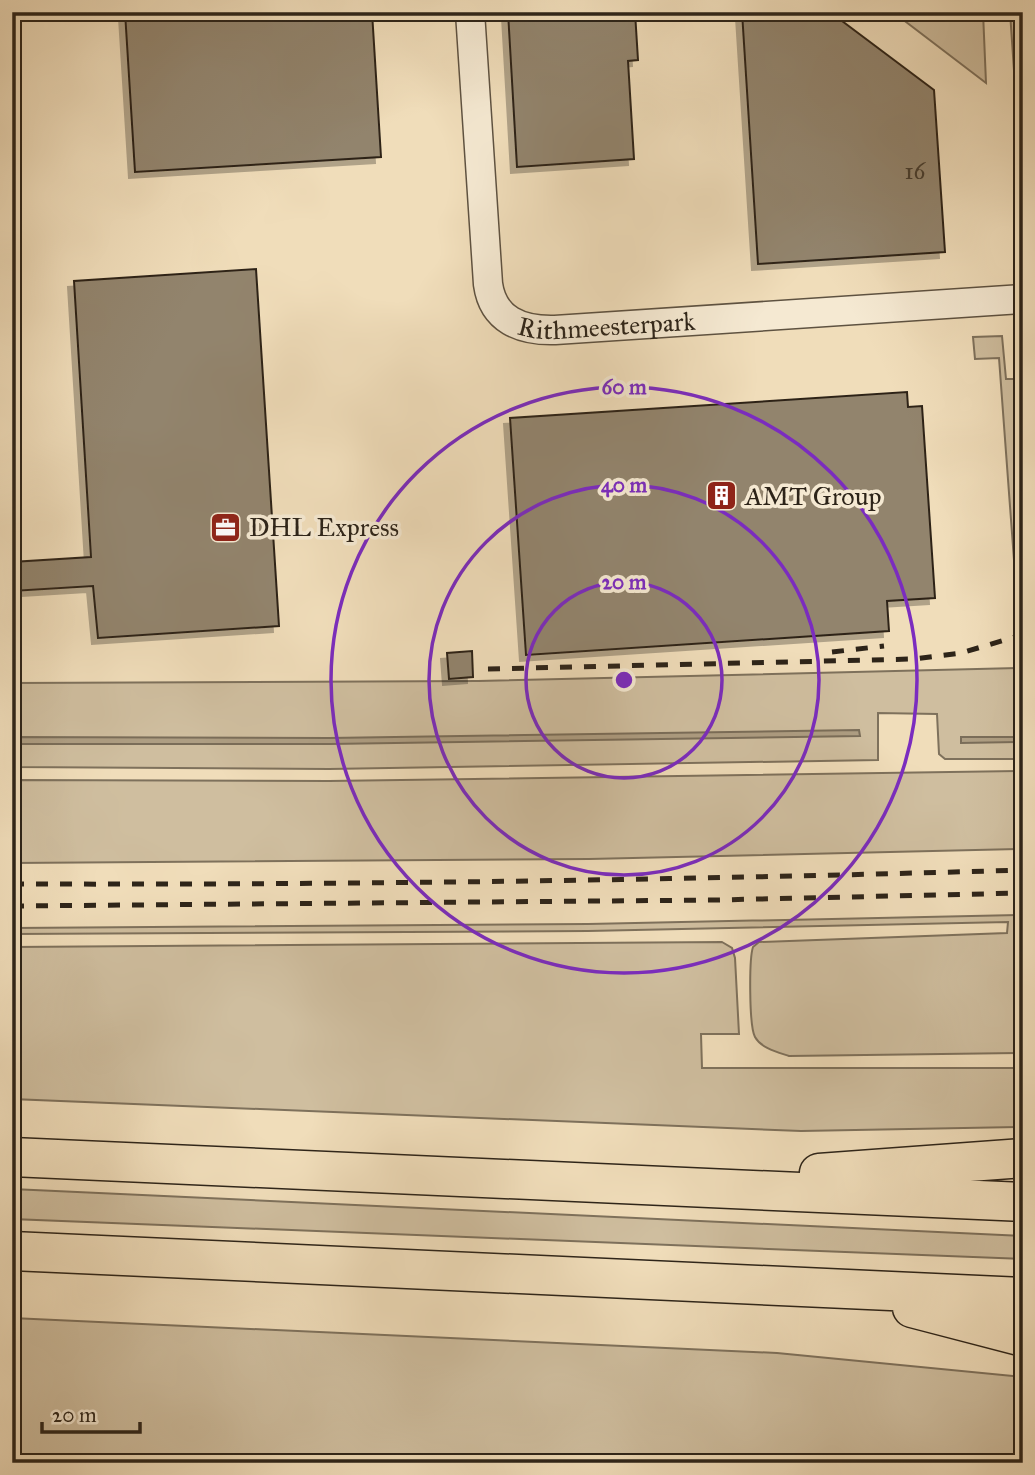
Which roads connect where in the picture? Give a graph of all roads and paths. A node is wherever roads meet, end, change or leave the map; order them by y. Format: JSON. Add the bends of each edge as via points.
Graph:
{"nodes":[{"id":1,"x":470,"y":12,"type":"edge"},
{"id":2,"x":1023,"y":299,"type":"edge"},
{"id":3,"x":12,"y":1157,"type":"edge"},
{"id":4,"x":1023,"y":1158,"type":"edge"},
{"id":5,"x":640,"y":1186,"type":"junction"},
{"id":6,"x":1023,"y":1202,"type":"edge"},
{"id":7,"x":12,"y":1251,"type":"edge"},
{"id":8,"x":839,"y":1289,"type":"junction"},
{"id":9,"x":1023,"y":1297,"type":"edge"},
{"id":10,"x":1023,"y":1337,"type":"edge"}],
"edges":[{"from":1,"to":2,"type":"street","name":"Rithmeesterpark","via":[[488,284],[494,307],[509,321],[530,330],[555,330]]},
{"from":3,"to":5,"type":"highway"},
{"from":4,"to":5,"type":"highway"},
{"from":5,"to":6,"type":"highway"},
{"from":7,"to":8,"type":"highway"},
{"from":8,"to":9,"type":"highway"},
{"from":8,"to":10,"type":"highway"}]}
